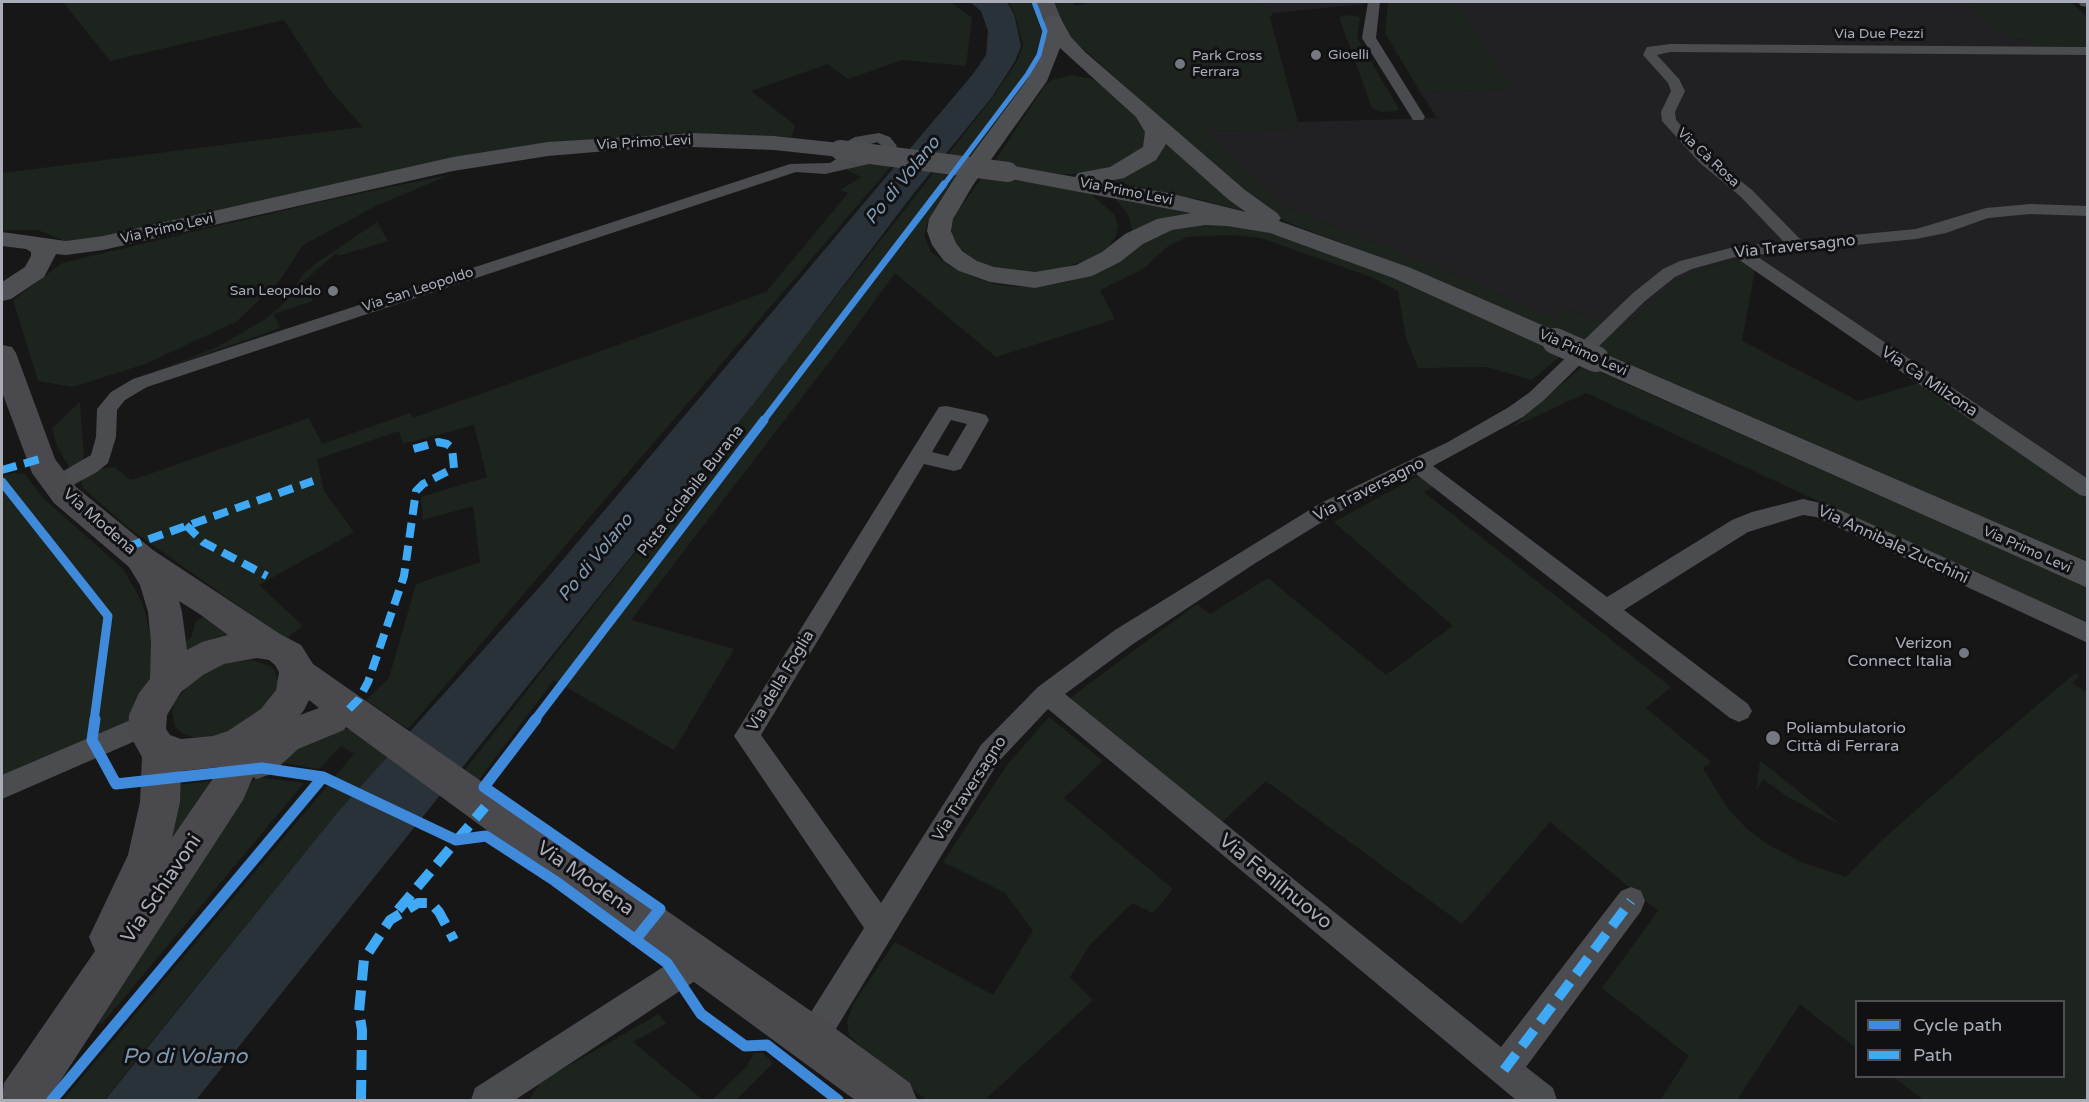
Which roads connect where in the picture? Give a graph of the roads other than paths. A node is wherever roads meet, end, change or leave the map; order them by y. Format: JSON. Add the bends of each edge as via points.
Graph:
{"nodes":[{"id":1,"x":1045,"y":2,"type":"edge"},
{"id":2,"x":1374,"y":2,"type":"edge"},
{"id":3,"x":1053,"y":21,"type":"junction"},
{"id":4,"x":1670,"y":48,"type":"joint"},
{"id":5,"x":2088,"y":51,"type":"edge"},
{"id":6,"x":1061,"y":71,"type":"junction"},
{"id":7,"x":1140,"y":110,"type":"junction"},
{"id":8,"x":1418,"y":117,"type":"dead end"},
{"id":9,"x":837,"y":158,"type":"junction"},
{"id":10,"x":1039,"y":177,"type":"junction"},
{"id":11,"x":1084,"y":184,"type":"junction"},
{"id":12,"x":2088,"y":211,"type":"edge"},
{"id":13,"x":1286,"y":230,"type":"junction"},
{"id":14,"x":2,"y":239,"type":"edge"},
{"id":15,"x":1799,"y":244,"type":"junction"},
{"id":16,"x":1122,"y":248,"type":"junction"},
{"id":17,"x":1738,"y":251,"type":"junction"},
{"id":18,"x":38,"y":256,"type":"junction"},
{"id":19,"x":1771,"y":274,"type":"junction"},
{"id":20,"x":4,"y":293,"type":"edge"},
{"id":21,"x":2,"y":353,"type":"edge"},
{"id":22,"x":919,"y":456,"type":"dead end"},
{"id":23,"x":1418,"y":465,"type":"junction"},
{"id":24,"x":56,"y":485,"type":"junction"},
{"id":25,"x":2088,"y":490,"type":"edge"},
{"id":26,"x":141,"y":559,"type":"junction"},
{"id":27,"x":2088,"y":576,"type":"edge"},
{"id":28,"x":1606,"y":609,"type":"junction"},
{"id":29,"x":2088,"y":634,"type":"edge"},
{"id":30,"x":268,"y":645,"type":"junction"},
{"id":31,"x":297,"y":672,"type":"junction"},
{"id":32,"x":168,"y":682,"type":"junction"},
{"id":33,"x":1047,"y":694,"type":"junction"},
{"id":34,"x":1739,"y":711,"type":"dead end"},
{"id":35,"x":359,"y":724,"type":"junction"},
{"id":36,"x":258,"y":732,"type":"junction"},
{"id":37,"x":154,"y":737,"type":"junction"},
{"id":38,"x":2,"y":787,"type":"edge"},
{"id":39,"x":229,"y":788,"type":"junction"},
{"id":40,"x":1631,"y":901,"type":"dead end"},
{"id":41,"x":882,"y":928,"type":"junction"},
{"id":42,"x":699,"y":961,"type":"junction"},
{"id":43,"x":63,"y":1036,"type":"junction"},
{"id":44,"x":812,"y":1039,"type":"junction"},
{"id":45,"x":1504,"y":1070,"type":"junction"},
{"id":46,"x":498,"y":1097,"type":"edge"},
{"id":47,"x":21,"y":1101,"type":"edge"},
{"id":48,"x":893,"y":1101,"type":"edge"},
{"id":49,"x":1541,"y":1101,"type":"edge"}],
"edges":[{"from":1,"to":3,"type":"main road"},
{"from":2,"to":8,"type":"street","via":[[1369,38]]},
{"from":3,"to":6,"type":"main road","via":[[1063,40]]},
{"from":3,"to":6,"type":"main road","via":[[1054,36],[1047,60]]},
{"from":4,"to":5,"type":"street","name":"Via Due Pezzi"},
{"from":4,"to":15,"type":"street","name":"Via Cà Rosa","via":[[1649,52],[1677,86],[1678,94],[1668,112],[1670,121],[1705,160]]},
{"from":6,"to":7,"type":"main road","via":[[1106,80]]},
{"from":6,"to":16,"type":"main road","via":[[948,206],[939,231],[953,256],[968,266],[990,274],[1035,280],[1083,271]]},
{"from":7,"to":10,"type":"main road","via":[[1152,123],[1157,139],[1154,148],[1139,162],[1101,176]]},
{"from":7,"to":13,"type":"main road"},
{"from":9,"to":10,"type":"main road","name":"Via Primo Levi","bridge":true},
{"from":9,"to":18,"type":"main road","name":"Via Primo Levi","via":[[774,143],[701,140],[548,149],[444,166],[63,255]]},
{"from":9,"to":24,"type":"street","name":"Via San Leopoldo","via":[[825,169],[795,167],[140,382],[118,396],[107,410],[101,458]]},
{"from":10,"to":11,"type":"main road","name":"Via Primo Levi"},
{"from":11,"to":13,"type":"main road","name":"Via Primo Levi","via":[[1181,202]]},
{"from":11,"to":16,"type":"main road","via":[[1107,197],[1125,217],[1126,238]]},
{"from":12,"to":15,"type":"street","name":"Via Traversagno","via":[[2001,211],[1916,234]]},
{"from":13,"to":16,"type":"main road","via":[[1227,219],[1184,220],[1149,230]]},
{"from":13,"to":27,"type":"main road","name":"Via Primo Levi","bridge":true,"via":[[1402,273]]},
{"from":14,"to":18,"type":"main road","via":[[24,240]]},
{"from":15,"to":17,"type":"street","name":"Via Traversagno"},
{"from":15,"to":19,"type":"street","via":[[1777,260]]},
{"from":17,"to":19,"type":"street","name":"Via Cà Milzona"},
{"from":17,"to":23,"type":"street","name":"Via Traversagno","via":[[1669,273],[1516,412]]},
{"from":18,"to":20,"type":"main road","name":"Via Primo Levi"},
{"from":19,"to":25,"type":"street","name":"Via Cà Milzona"},
{"from":21,"to":24,"type":"main road","name":"Via Modena","via":[[40,459]]},
{"from":22,"to":41,"type":"street","name":"Via della Foglia","via":[[747,736]]},
{"from":23,"to":28,"type":"street"},
{"from":23,"to":33,"type":"street","name":"Via Traversagno","via":[[1327,509],[1238,563],[1124,637]]},
{"from":24,"to":26,"type":"main road","name":"Via Modena"},
{"from":26,"to":30,"type":"main road","name":"Via Modena"},
{"from":26,"to":32,"type":"main road","name":"Via Modena","via":[[156,583],[165,612]]},
{"from":28,"to":29,"type":"street","name":"Via Annibale Zucchini","via":[[1740,526],[1803,507],[1821,510]]},
{"from":28,"to":34,"type":"street"},
{"from":30,"to":31,"type":"main road","name":"Via Modena","via":[[288,655]]},
{"from":30,"to":32,"type":"main road","via":[[215,652]]},
{"from":31,"to":35,"type":"main road","name":"Via Modena"},
{"from":31,"to":36,"type":"main road","via":[[291,699]]},
{"from":32,"to":37,"type":"main road","via":[[152,704]]},
{"from":33,"to":41,"type":"street","name":"Via Traversagno","via":[[990,753]]},
{"from":33,"to":45,"type":"street","name":"Via Fenilnuovo"},
{"from":35,"to":36,"type":"main road"},
{"from":35,"to":39,"type":"main road","via":[[285,738]]},
{"from":35,"to":42,"type":"main road","name":"Via Modena","via":[[476,801]]},
{"from":36,"to":37,"type":"main road","via":[[227,748],[204,754],[182,755]]},
{"from":36,"to":39,"type":"main road","name":"Via Schiavoni"},
{"from":37,"to":38,"type":"street"},
{"from":37,"to":43,"type":"main road","name":"Via Schiavoni","via":[[160,802],[148,856]]},
{"from":39,"to":43,"type":"main road","name":"Via Schiavoni"},
{"from":40,"to":45,"type":"street"},
{"from":41,"to":44,"type":"street","name":"Via Traversagno"},
{"from":42,"to":44,"type":"main road","name":"Via Modena"},
{"from":42,"to":46,"type":"street"},
{"from":43,"to":47,"type":"main road","name":"Via Schiavoni"},
{"from":44,"to":48,"type":"main road","name":"Via Modena"},
{"from":45,"to":49,"type":"street","name":"Via Fenilnuovo"}]}
